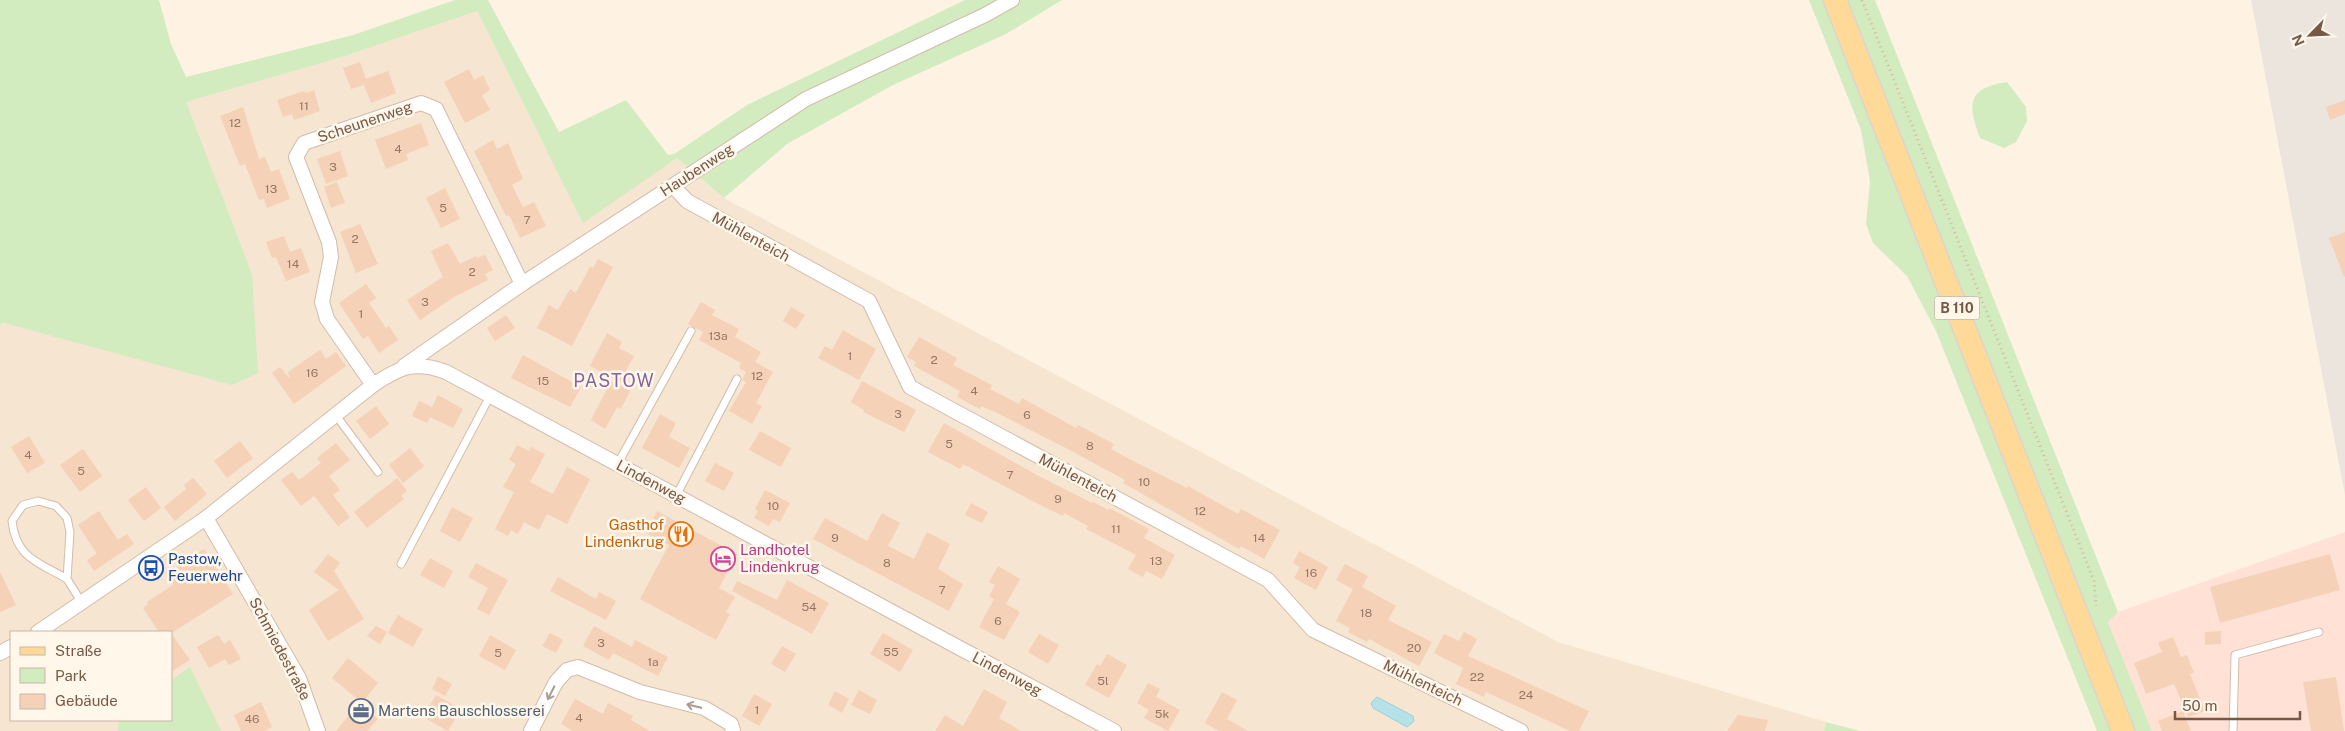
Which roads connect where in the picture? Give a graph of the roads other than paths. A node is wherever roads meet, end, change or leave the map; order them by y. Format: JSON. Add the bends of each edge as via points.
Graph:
{"nodes":[{"id":1,"x":1012,"y":0,"type":"edge"},
{"id":2,"x":1835,"y":0,"type":"edge"},
{"id":3,"x":673,"y":186,"type":"junction"},
{"id":4,"x":522,"y":284,"type":"junction"},
{"id":5,"x":691,"y":331,"type":"dead end"},
{"id":6,"x":400,"y":369,"type":"junction"},
{"id":7,"x":737,"y":379,"type":"dead end"},
{"id":8,"x":373,"y":385,"type":"junction"},
{"id":9,"x":490,"y":396,"type":"junction"},
{"id":10,"x":334,"y":414,"type":"junction"},
{"id":11,"x":617,"y":465,"type":"junction"},
{"id":12,"x":378,"y":472,"type":"dead end"},
{"id":13,"x":676,"y":496,"type":"junction"},
{"id":14,"x":206,"y":518,"type":"junction"},
{"id":15,"x":401,"y":564,"type":"dead end"},
{"id":16,"x":67,"y":579,"type":"junction"},
{"id":17,"x":82,"y":603,"type":"junction"},
{"id":18,"x":40,"y":631,"type":"edge"},
{"id":19,"x":2319,"y":632,"type":"dead end"},
{"id":20,"x":318,"y":731,"type":"edge"},
{"id":21,"x":531,"y":731,"type":"edge"},
{"id":22,"x":733,"y":731,"type":"edge"},
{"id":23,"x":1114,"y":731,"type":"edge"},
{"id":24,"x":1521,"y":731,"type":"edge"},
{"id":25,"x":2124,"y":731,"type":"edge"},
{"id":26,"x":2232,"y":731,"type":"edge"}],
"edges":[{"from":1,"to":3,"type":"street","name":"Haubenweg","via":[[806,99]]},
{"from":2,"to":25,"type":"main road","number":"B 110","via":[[2087,613]]},
{"from":3,"to":4,"type":"street","name":"Haubenweg"},
{"from":3,"to":24,"type":"street","name":"Mühlenteich","via":[[686,201],[869,301],[910,387],[1268,580],[1313,630]]},
{"from":4,"to":6,"type":"street","name":"Haubenweg"},
{"from":4,"to":8,"type":"street","name":"Scheunenweg","via":[[436,109],[421,103],[304,143],[296,158],[329,242],[331,257],[322,302],[327,319]]},
{"from":5,"to":11,"type":"lane"},
{"from":6,"to":8,"type":"street","name":"Lindenweg"},
{"from":6,"to":9,"type":"street","name":"Lindenweg","via":[[416,364],[430,366]]},
{"from":7,"to":13,"type":"lane"},
{"from":8,"to":10,"type":"street","name":"Lindenweg"},
{"from":9,"to":11,"type":"street","name":"Lindenweg"},
{"from":9,"to":15,"type":"lane"},
{"from":10,"to":12,"type":"lane"},
{"from":10,"to":14,"type":"street","name":"Lindenweg"},
{"from":11,"to":13,"type":"street","name":"Lindenweg"},
{"from":13,"to":23,"type":"street","name":"Lindenweg"},
{"from":14,"to":17,"type":"street","name":"Lindenweg"},
{"from":14,"to":20,"type":"street","name":"Schmiedestraße","via":[[299,678]]},
{"from":16,"to":16,"type":"lane","via":[[70,532],[67,518],[56,506],[38,500],[23,506],[12,521],[14,539],[23,552]]},
{"from":16,"to":17,"type":"lane"},
{"from":17,"to":18,"type":"street","name":"Lindenweg"},
{"from":19,"to":26,"type":"lane","via":[[2235,655]]},
{"from":22,"to":21,"type":"street","one_way":true,"via":[[731,724],[704,708],[640,692],[578,666],[567,670],[556,682]]}]}
